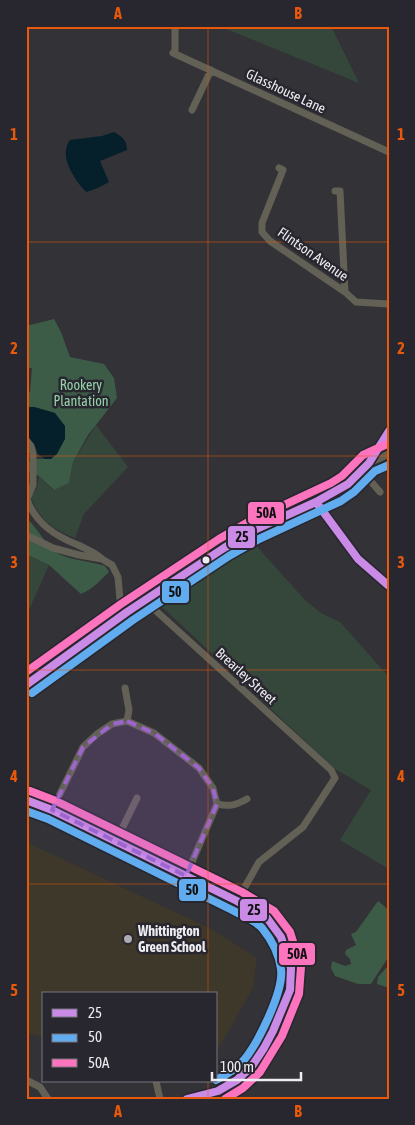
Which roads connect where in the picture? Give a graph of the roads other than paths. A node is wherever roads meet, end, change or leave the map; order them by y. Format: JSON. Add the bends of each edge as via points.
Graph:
{"nodes":[{"id":1,"x":174,"y":26,"type":"edge"},
{"id":2,"x":210,"y":70,"type":"junction"},
{"id":3,"x":192,"y":110,"type":"dead end"},
{"id":4,"x":389,"y":152,"type":"edge"},
{"id":5,"x":279,"y":168,"type":"dead end"},
{"id":6,"x":335,"y":191,"type":"dead end"},
{"id":7,"x":345,"y":292,"type":"junction"},
{"id":8,"x":389,"y":304,"type":"edge"},
{"id":9,"x":389,"y":431,"type":"edge"},
{"id":10,"x":26,"y":440,"type":"edge"},
{"id":11,"x":389,"y":454,"type":"edge"},
{"id":12,"x":369,"y":462,"type":"junction"},
{"id":13,"x":362,"y":471,"type":"junction"},
{"id":14,"x":380,"y":492,"type":"dead end"},
{"id":15,"x":316,"y":502,"type":"junction"},
{"id":16,"x":26,"y":535,"type":"edge"},
{"id":17,"x":102,"y":559,"type":"junction"},
{"id":18,"x":389,"y":586,"type":"edge"},
{"id":19,"x":144,"y":600,"type":"junction"},
{"id":20,"x":127,"y":612,"type":"junction"},
{"id":21,"x":26,"y":685,"type":"edge"},
{"id":22,"x":125,"y":688,"type":"dead end"},
{"id":23,"x":127,"y":721,"type":"junction"},
{"id":24,"x":137,"y":798,"type":"dead end"},
{"id":25,"x":247,"y":799,"type":"dead end"},
{"id":26,"x":26,"y":800,"type":"edge"},
{"id":27,"x":217,"y":804,"type":"junction"},
{"id":28,"x":52,"y":810,"type":"junction"},
{"id":29,"x":116,"y":842,"type":"junction"},
{"id":30,"x":186,"y":876,"type":"junction"},
{"id":31,"x":237,"y":901,"type":"junction"},
{"id":32,"x":26,"y":1080,"type":"edge"},
{"id":33,"x":156,"y":1082,"type":"edge"},
{"id":34,"x":42,"y":1084,"type":"edge"},
{"id":35,"x":48,"y":1099,"type":"edge"},
{"id":36,"x":160,"y":1099,"type":"edge"},
{"id":37,"x":186,"y":1099,"type":"edge"}],
"edges":[{"from":1,"to":2,"type":"street","name":"Glasshouse Lane","via":[[174,53]]},
{"from":2,"to":3,"type":"street"},
{"from":2,"to":4,"type":"street","name":"Glasshouse Lane"},
{"from":5,"to":7,"type":"street","name":"Flintson Avenue","via":[[283,170],[262,223],[262,232],[270,241]]},
{"from":6,"to":7,"type":"street","via":[[340,191]]},
{"from":7,"to":8,"type":"street","name":"Flintson Avenue","via":[[356,302]]},
{"from":9,"to":12,"type":"main road"},
{"from":10,"to":17,"type":"street","via":[[33,454],[33,485],[27,499],[30,508],[38,520],[60,538]]},
{"from":11,"to":12,"type":"street"},
{"from":12,"to":13,"type":"main road"},
{"from":13,"to":14,"type":"street"},
{"from":13,"to":15,"type":"main road","via":[[348,484]]},
{"from":15,"to":18,"type":"street","via":[[358,559]]},
{"from":15,"to":19,"type":"main road","via":[[254,530]]},
{"from":16,"to":17,"type":"street","via":[[53,548]]},
{"from":17,"to":20,"type":"street","via":[[112,565],[118,577],[120,600]]},
{"from":19,"to":20,"type":"main road"},
{"from":19,"to":31,"type":"street","name":"Brearley Street","via":[[331,770],[335,778],[303,827],[259,862]]},
{"from":20,"to":21,"type":"main road"},
{"from":22,"to":23,"type":"street","via":[[129,710]]},
{"from":23,"to":27,"type":"street","via":[[154,733],[199,768],[213,788]]},
{"from":23,"to":28,"type":"street","via":[[112,724],[84,747]]},
{"from":24,"to":29,"type":"street"},
{"from":25,"to":27,"type":"street","via":[[235,806]]},
{"from":26,"to":28,"type":"street"},
{"from":27,"to":30,"type":"street"},
{"from":28,"to":29,"type":"street"},
{"from":29,"to":30,"type":"street"},
{"from":30,"to":31,"type":"street"},
{"from":31,"to":37,"type":"street","via":[[267,918],[281,937],[290,968],[290,990],[273,1031],[252,1066],[238,1080],[218,1091]]},
{"from":32,"to":34,"type":"street"},
{"from":33,"to":36,"type":"street"},
{"from":34,"to":35,"type":"street"}]}
